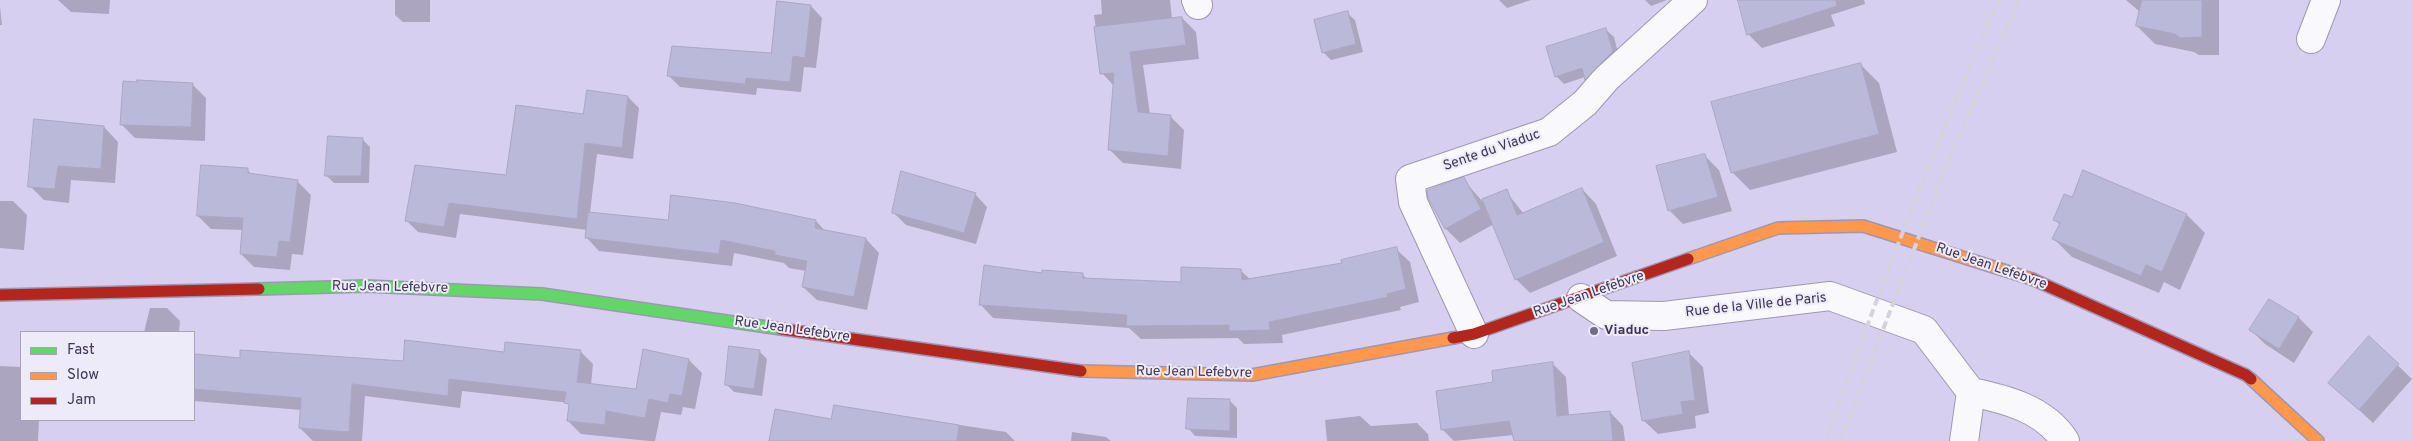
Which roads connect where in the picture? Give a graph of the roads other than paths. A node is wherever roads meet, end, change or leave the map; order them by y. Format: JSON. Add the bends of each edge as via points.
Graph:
{"nodes":[{"id":1,"x":1693,"y":0,"type":"edge"},
{"id":2,"x":2326,"y":0,"type":"edge"},
{"id":3,"x":2311,"y":39,"type":"dead end"},
{"id":4,"x":0,"y":295,"type":"edge"},
{"id":5,"x":1581,"y":298,"type":"junction"},
{"id":6,"x":1474,"y":334,"type":"junction"},
{"id":7,"x":1971,"y":392,"type":"junction"},
{"id":8,"x":1964,"y":441,"type":"edge"},
{"id":9,"x":2065,"y":441,"type":"edge"},
{"id":10,"x":2318,"y":441,"type":"edge"}],
"edges":[{"from":1,"to":6,"type":"street","name":"Sente du Viaduc","via":[[1606,79],[1585,103],[1549,132],[1410,179],[1413,202]]},
{"from":2,"to":3,"type":"street"},
{"from":4,"to":6,"type":"street","name":"Rue Jean Lefebvre","via":[[366,286],[542,294],[1066,370],[1252,375]]},
{"from":5,"to":6,"type":"street","name":"Rue Jean Lefebvre"},
{"from":5,"to":7,"type":"street","name":"Rue de la Ville de Paris","via":[[1606,315],[1664,316],[1830,296],[1924,330]]},
{"from":5,"to":10,"type":"street","name":"Rue Jean Lefebvre","via":[[1778,228],[1863,226],[2028,277],[2246,375]]},
{"from":7,"to":8,"type":"street"},
{"from":7,"to":9,"type":"street","via":[[2008,400],[2043,418]]}]}
